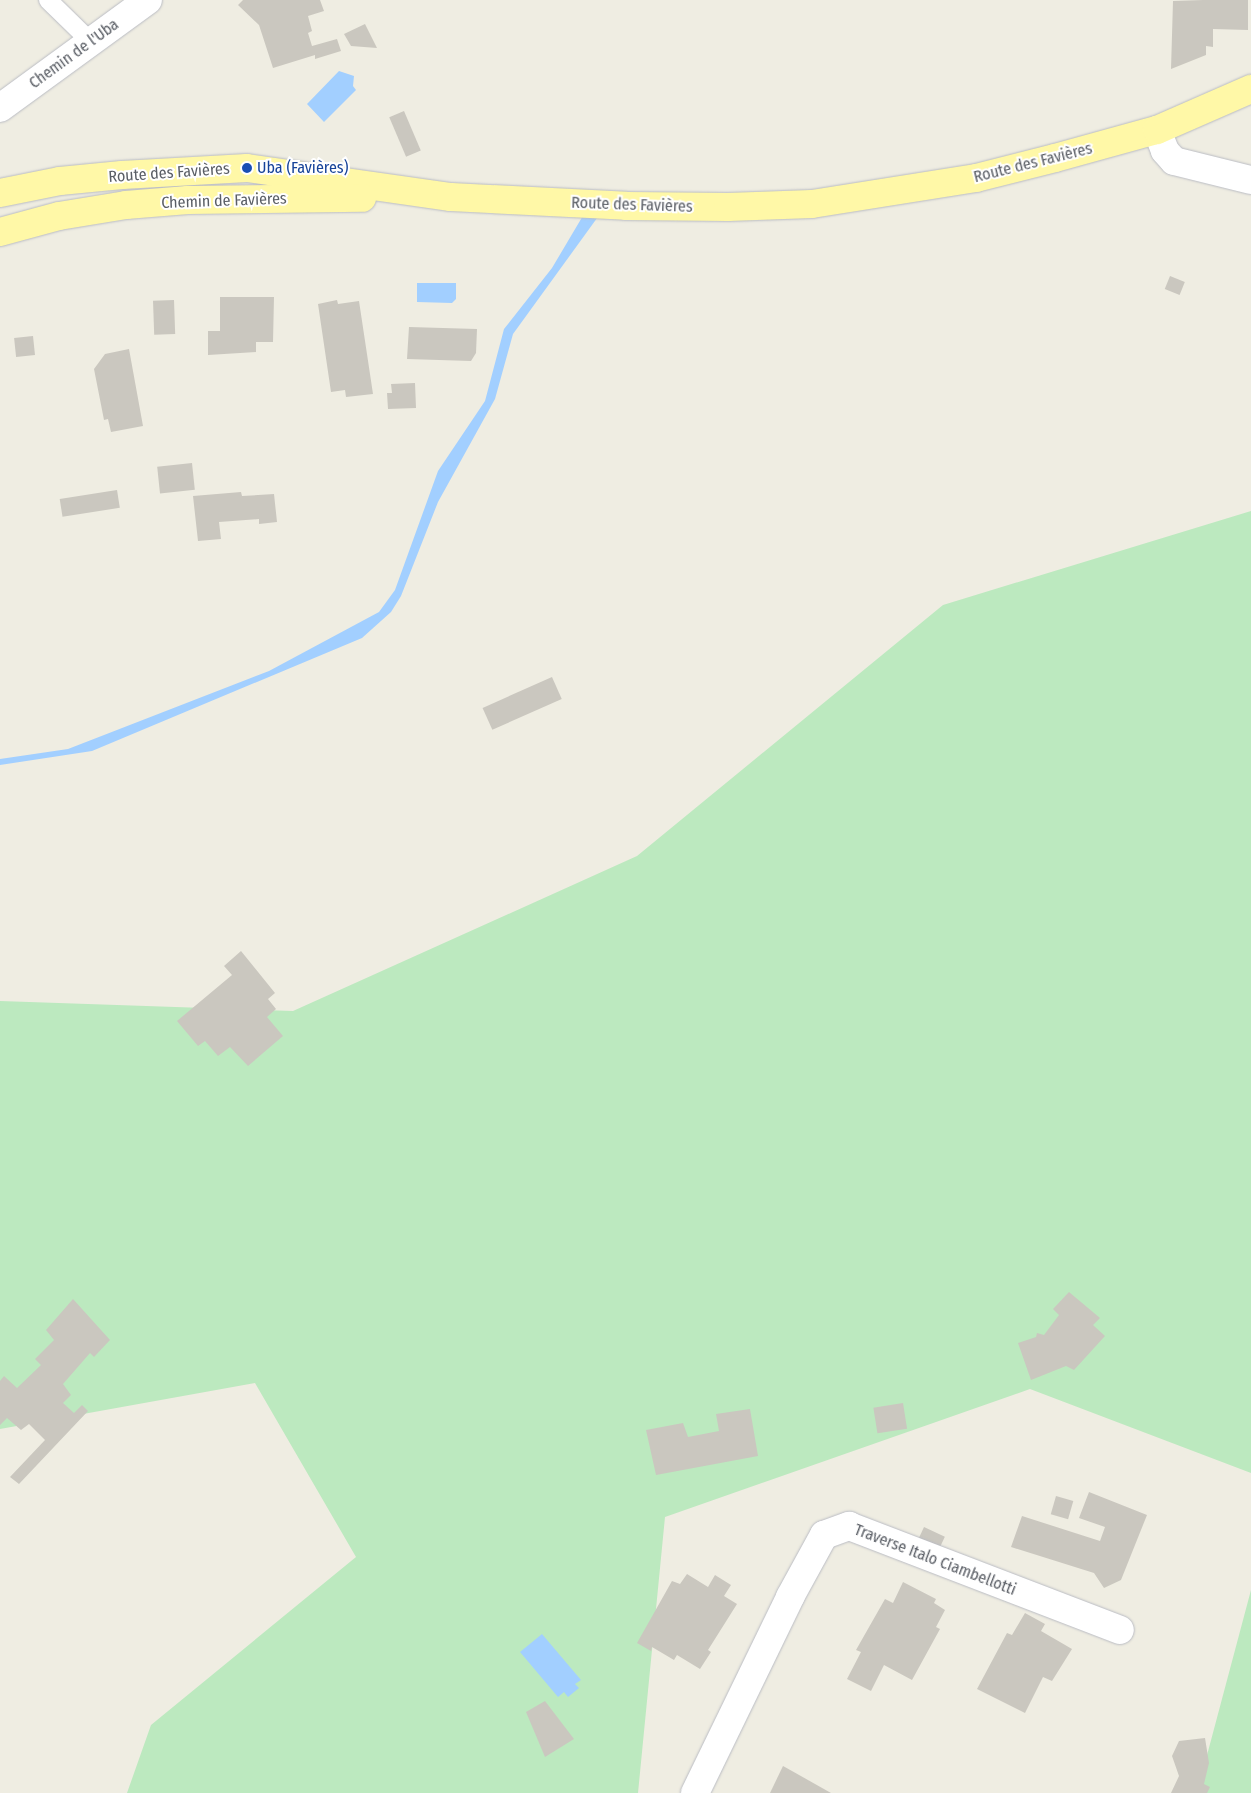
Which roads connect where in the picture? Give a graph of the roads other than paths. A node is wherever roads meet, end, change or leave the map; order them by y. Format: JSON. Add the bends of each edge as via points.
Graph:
{"nodes":[{"id":1,"x":48,"y":0,"type":"edge"},
{"id":2,"x":148,"y":0,"type":"edge"},
{"id":3,"x":91,"y":42,"type":"junction"},
{"id":4,"x":1251,"y":89,"type":"edge"},
{"id":5,"x":0,"y":108,"type":"edge"},
{"id":6,"x":1157,"y":130,"type":"junction"},
{"id":7,"x":1251,"y":180,"type":"edge"},
{"id":8,"x":0,"y":193,"type":"edge"},
{"id":9,"x":451,"y":197,"type":"junction"},
{"id":10,"x":0,"y":232,"type":"edge"},
{"id":11,"x":1120,"y":1630,"type":"dead end"},
{"id":12,"x":695,"y":1793,"type":"edge"}],
"edges":[{"from":1,"to":3,"type":"lane"},
{"from":2,"to":3,"type":"street","name":"Chemin de l'Uba"},
{"from":3,"to":5,"type":"street","name":"Chemin de l'Uba"},
{"from":4,"to":6,"type":"main road","name":"Route des Favières"},
{"from":6,"to":7,"type":"street","via":[[1165,150],[1174,161]]},
{"from":6,"to":9,"type":"main road","name":"Route des Favières","via":[[976,178],[812,204],[728,208]]},
{"from":8,"to":9,"type":"main road","name":"Route des Favières","via":[[60,181],[247,168]]},
{"from":9,"to":10,"type":"main road","name":"Chemin de Favières","via":[[144,203],[58,216]]},
{"from":11,"to":12,"type":"street","name":"Traverse Italo Ciambellotti","via":[[848,1526],[824,1535],[790,1597]]}]}
